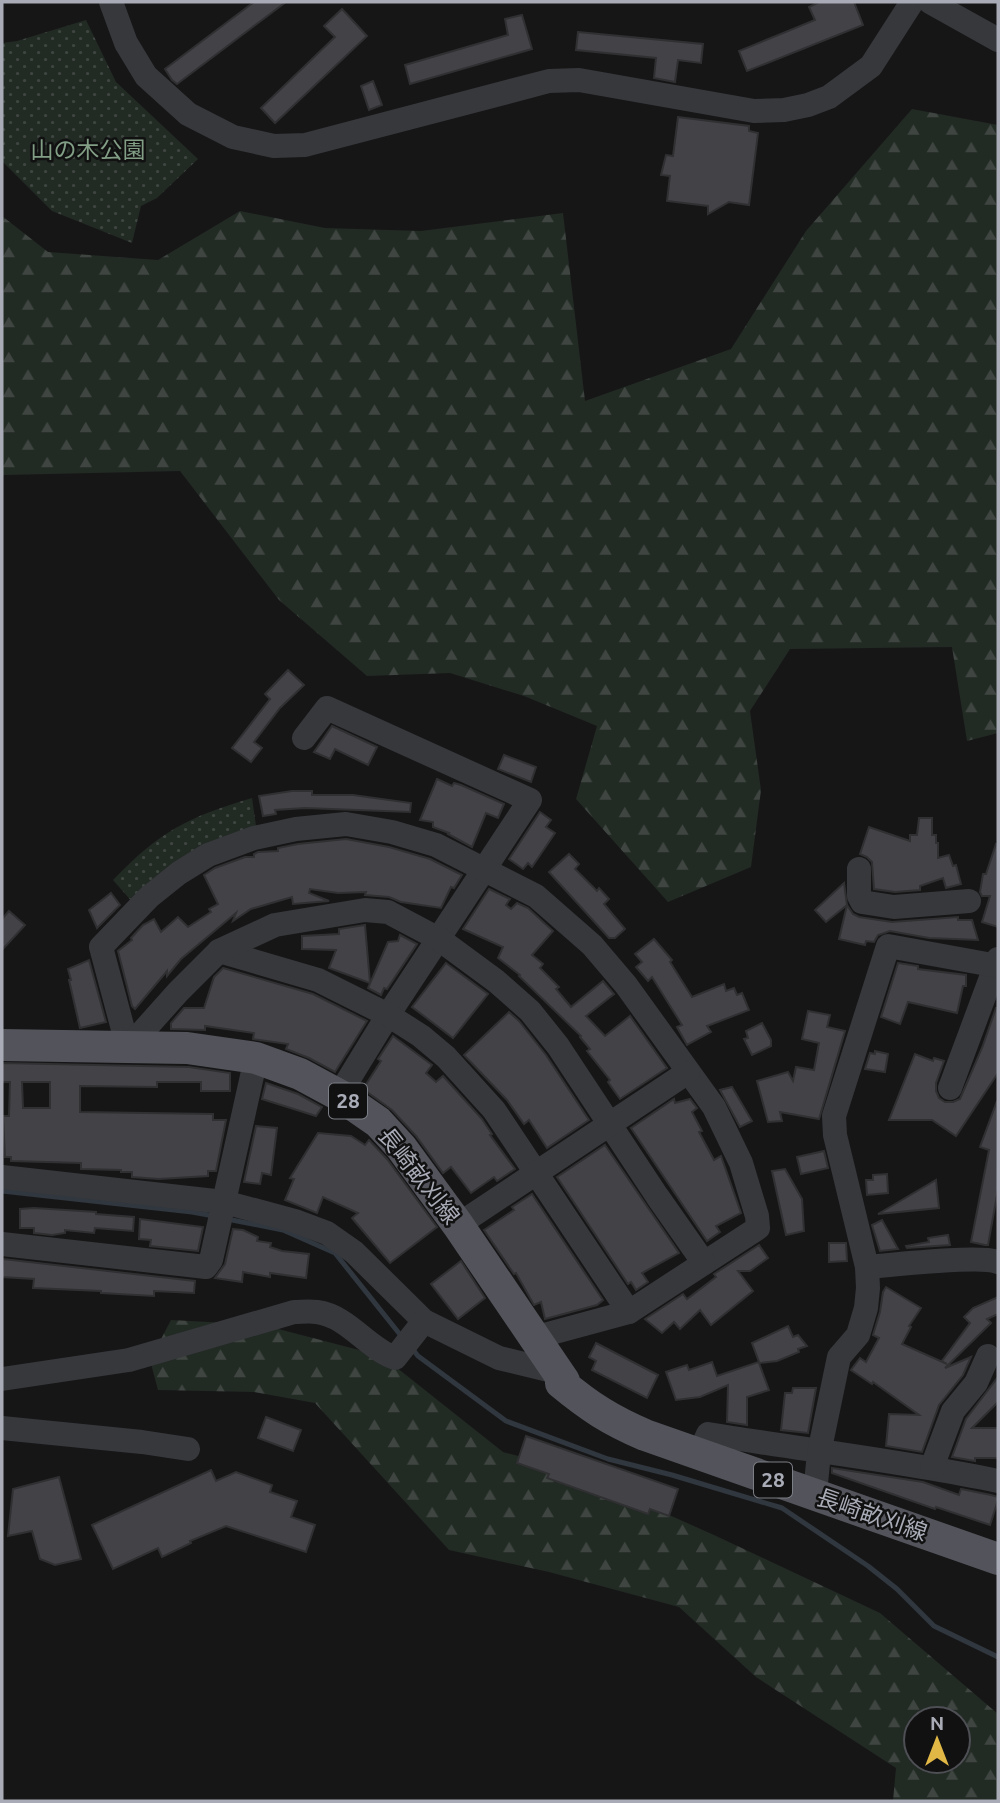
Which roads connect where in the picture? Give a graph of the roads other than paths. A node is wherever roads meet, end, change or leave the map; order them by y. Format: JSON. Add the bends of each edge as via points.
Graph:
{"nodes":[{"id":1,"x":111,"y":2,"type":"edge"},
{"id":2,"x":912,"y":2,"type":"edge"},
{"id":3,"x":930,"y":2,"type":"edge"},
{"id":4,"x":998,"y":40,"type":"edge"},
{"id":5,"x":304,"y":738,"type":"dead end"},
{"id":6,"x":484,"y":869,"type":"junction"},
{"id":7,"x":859,"y":869,"type":"dead end"},
{"id":8,"x":969,"y":901,"type":"dead end"},
{"id":9,"x":894,"y":907,"type":"junction"},
{"id":10,"x":439,"y":939,"type":"junction"},
{"id":11,"x":888,"y":946,"type":"junction"},
{"id":12,"x":219,"y":951,"type":"junction"},
{"id":13,"x":998,"y":963,"type":"edge"},
{"id":14,"x":388,"y":1014,"type":"junction"},
{"id":15,"x":2,"y":1045,"type":"edge"},
{"id":16,"x":128,"y":1048,"type":"junction"},
{"id":17,"x":256,"y":1058,"type":"junction"},
{"id":18,"x":688,"y":1072,"type":"junction"},
{"id":19,"x":950,"y":1088,"type":"dead end"},
{"id":20,"x":338,"y":1094,"type":"junction"},
{"id":21,"x":611,"y":1123,"type":"junction"},
{"id":22,"x":536,"y":1175,"type":"junction"},
{"id":23,"x":2,"y":1177,"type":"edge"},
{"id":24,"x":222,"y":1212,"type":"junction"},
{"id":25,"x":458,"y":1225,"type":"junction"},
{"id":26,"x":2,"y":1244,"type":"edge"},
{"id":27,"x":997,"y":1255,"type":"edge"},
{"id":28,"x":704,"y":1263,"type":"junction"},
{"id":29,"x":867,"y":1267,"type":"junction"},
{"id":30,"x":629,"y":1312,"type":"junction"},
{"id":31,"x":413,"y":1334,"type":"junction"},
{"id":32,"x":533,"y":1338,"type":"junction"},
{"id":33,"x":988,"y":1356,"type":"dead end"},
{"id":34,"x":561,"y":1377,"type":"junction"},
{"id":35,"x":2,"y":1379,"type":"edge"},
{"id":36,"x":2,"y":1429,"type":"edge"},
{"id":37,"x":704,"y":1443,"type":"junction"},
{"id":38,"x":188,"y":1450,"type":"dead end"},
{"id":39,"x":819,"y":1452,"type":"junction"},
{"id":40,"x":932,"y":1467,"type":"junction"},
{"id":41,"x":998,"y":1481,"type":"edge"},
{"id":42,"x":816,"y":1483,"type":"junction"},
{"id":43,"x":998,"y":1546,"type":"edge"},
{"id":44,"x":998,"y":1559,"type":"edge"}],
"edges":[{"from":1,"to":2,"type":"street","via":[[126,43],[146,76],[188,114],[233,136],[274,146],[305,145],[549,81],[579,80],[754,111],[808,105],[829,97],[871,66]]},
{"from":3,"to":4,"type":"street"},
{"from":5,"to":6,"type":"street","via":[[327,708],[530,800]]},
{"from":6,"to":10,"type":"street"},
{"from":6,"to":16,"type":"street","via":[[436,845],[346,824],[254,838],[208,855],[149,897],[101,947]]},
{"from":6,"to":18,"type":"street","via":[[536,896],[592,945]]},
{"from":7,"to":9,"type":"street","via":[[862,902]]},
{"from":8,"to":9,"type":"street"},
{"from":9,"to":11,"type":"street"},
{"from":10,"to":12,"type":"street","via":[[388,912],[365,910],[275,925]]},
{"from":10,"to":14,"type":"street"},
{"from":10,"to":21,"type":"street","via":[[530,1012]]},
{"from":11,"to":13,"type":"street"},
{"from":11,"to":29,"type":"street","via":[[834,1116]]},
{"from":12,"to":14,"type":"street","via":[[318,980]]},
{"from":12,"to":16,"type":"street"},
{"from":13,"to":19,"type":"street"},
{"from":14,"to":20,"type":"street"},
{"from":14,"to":22,"type":"street","via":[[446,1057],[494,1110]]},
{"from":15,"to":16,"type":"main road","name":"長崎畝刈線","number":"28"},
{"from":16,"to":17,"type":"main road","name":"長崎畝刈線","number":"28","via":[[187,1048]]},
{"from":17,"to":20,"type":"main road","name":"長崎畝刈線","number":"28"},
{"from":17,"to":24,"type":"street"},
{"from":18,"to":21,"type":"street"},
{"from":18,"to":28,"type":"street","via":[[714,1107],[757,1216],[758,1228]]},
{"from":20,"to":25,"type":"main road","name":"長崎畝刈線","number":"28","via":[[378,1122],[401,1147]]},
{"from":21,"to":22,"type":"street"},
{"from":21,"to":28,"type":"street"},
{"from":22,"to":25,"type":"street"},
{"from":22,"to":30,"type":"street"},
{"from":23,"to":24,"type":"street"},
{"from":24,"to":26,"type":"street","via":[[206,1267]]},
{"from":24,"to":31,"type":"street","via":[[295,1221],[327,1233],[354,1252]]},
{"from":25,"to":32,"type":"main road","name":"長崎畝刈線","number":"28"},
{"from":27,"to":29,"type":"street"},
{"from":28,"to":30,"type":"street"},
{"from":29,"to":39,"type":"street","via":[[866,1308],[858,1335],[839,1357]]},
{"from":30,"to":32,"type":"street"},
{"from":31,"to":34,"type":"street"},
{"from":31,"to":35,"type":"street","via":[[395,1358],[319,1312],[294,1312],[129,1360]]},
{"from":32,"to":34,"type":"main road","name":"長崎畝刈線","number":"28"},
{"from":33,"to":40,"type":"street","via":[[976,1383],[953,1411]]},
{"from":34,"to":37,"type":"main road","name":"長崎畝刈線","number":"28","via":[[629,1416]]},
{"from":34,"to":44,"type":"main road","name":"長崎畝刈線","number":"28","via":[[561,1383],[604,1417],[635,1430]]},
{"from":36,"to":38,"type":"street"},
{"from":37,"to":39,"type":"street","via":[[708,1434]]},
{"from":37,"to":42,"type":"main road","name":"長崎畝刈線","number":"28"},
{"from":39,"to":40,"type":"street"},
{"from":39,"to":42,"type":"street"},
{"from":40,"to":41,"type":"street"},
{"from":42,"to":43,"type":"main road","name":"長崎畝刈線","number":"28"}]}
